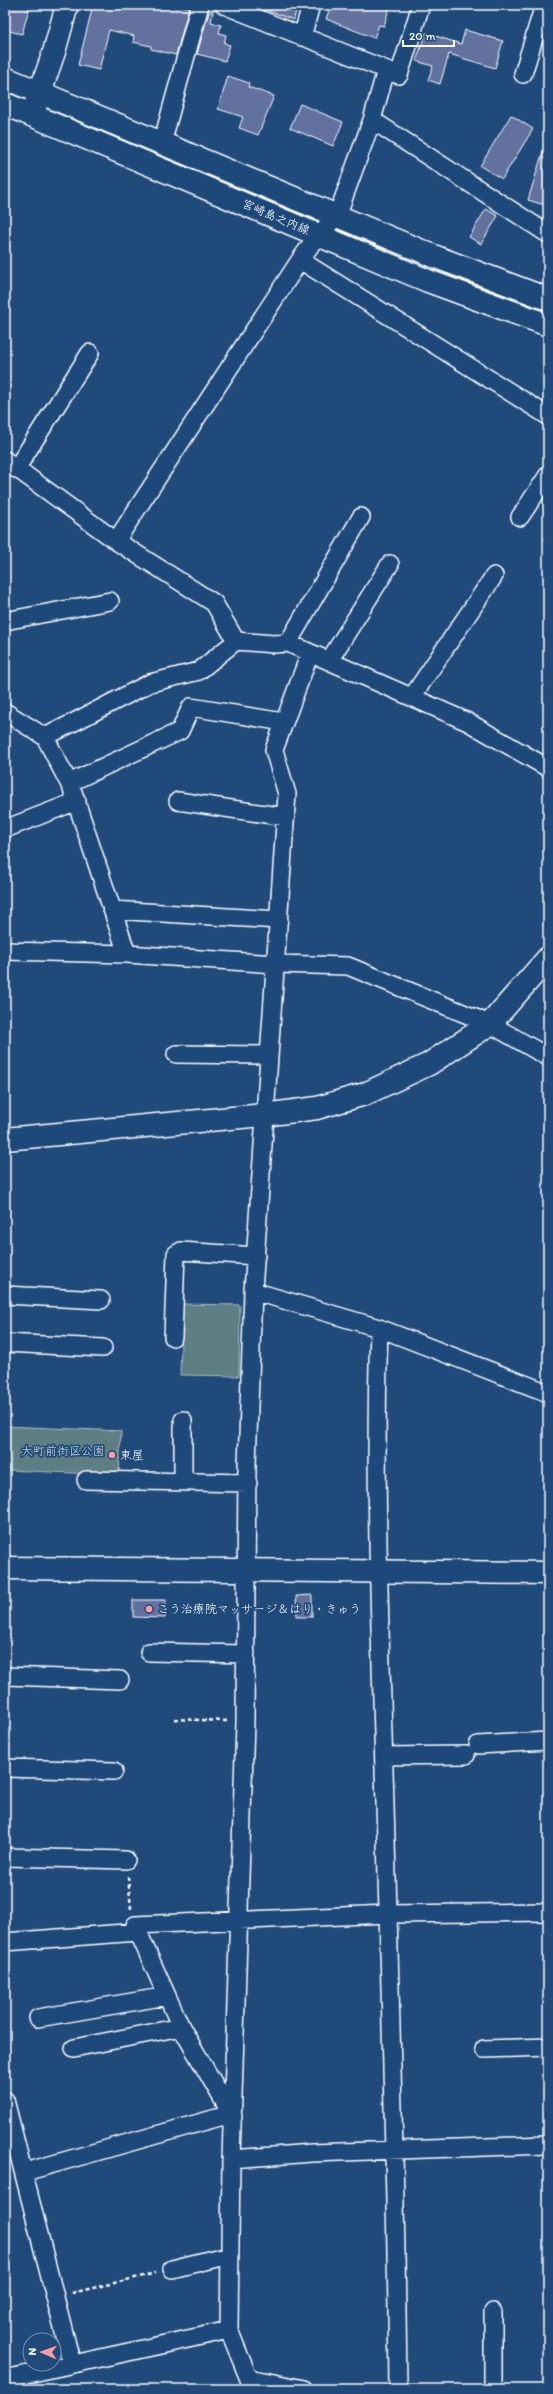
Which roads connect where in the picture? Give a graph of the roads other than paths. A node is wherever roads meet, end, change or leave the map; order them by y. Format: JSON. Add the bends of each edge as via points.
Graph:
{"nodes":[{"id":1,"x":67,"y":5,"type":"edge"},
{"id":2,"x":200,"y":5,"type":"edge"},
{"id":3,"x":224,"y":5,"type":"edge"},
{"id":4,"x":311,"y":5,"type":"edge"},
{"id":5,"x":421,"y":5,"type":"edge"},
{"id":6,"x":544,"y":5,"type":"edge"},
{"id":7,"x":302,"y":37,"type":"junction"},
{"id":8,"x":386,"y":70,"type":"junction"},
{"id":9,"x":523,"y":74,"type":"dead end"},
{"id":10,"x":5,"y":78,"type":"edge"},
{"id":11,"x":39,"y":92,"type":"junction"},
{"id":12,"x":5,"y":104,"type":"edge"},
{"id":13,"x":32,"y":115,"type":"junction"},
{"id":14,"x":372,"y":120,"type":"junction"},
{"id":15,"x":162,"y":142,"type":"junction"},
{"id":16,"x":337,"y":216,"type":"junction"},
{"id":17,"x":548,"y":234,"type":"edge"},
{"id":18,"x":318,"y":235,"type":"junction"},
{"id":19,"x":300,"y":260,"type":"junction"},
{"id":20,"x":548,"y":299,"type":"edge"},
{"id":21,"x":548,"y":325,"type":"edge"},
{"id":22,"x":90,"y":353,"type":"dead end"},
{"id":23,"x":548,"y":416,"type":"edge"},
{"id":24,"x":10,"y":464,"type":"edge"},
{"id":25,"x":548,"y":475,"type":"edge"},
{"id":26,"x":361,"y":517,"type":"dead end"},
{"id":27,"x":520,"y":517,"type":"dead end"},
{"id":28,"x":116,"y":542,"type":"junction"},
{"id":29,"x":390,"y":564,"type":"dead end"},
{"id":30,"x":494,"y":576,"type":"dead end"},
{"id":31,"x":110,"y":601,"type":"dead end"},
{"id":32,"x":5,"y":621,"type":"edge"},
{"id":33,"x":236,"y":641,"type":"junction"},
{"id":34,"x":288,"y":643,"type":"junction"},
{"id":35,"x":310,"y":653,"type":"junction"},
{"id":36,"x":329,"y":661,"type":"junction"},
{"id":37,"x":412,"y":697,"type":"junction"},
{"id":38,"x":5,"y":712,"type":"edge"},
{"id":39,"x":283,"y":722,"type":"junction"},
{"id":40,"x":12,"y":726,"type":"edge"},
{"id":41,"x":45,"y":737,"type":"junction"},
{"id":42,"x":548,"y":768,"type":"edge"},
{"id":43,"x":69,"y":783,"type":"junction"},
{"id":44,"x":77,"y":801,"type":"junction"},
{"id":45,"x":178,"y":801,"type":"dead end"},
{"id":46,"x":286,"y":817,"type":"junction"},
{"id":47,"x":5,"y":829,"type":"edge"},
{"id":48,"x":113,"y":910,"type":"junction"},
{"id":49,"x":279,"y":920,"type":"junction"},
{"id":50,"x":5,"y":951,"type":"edge"},
{"id":51,"x":127,"y":954,"type":"junction"},
{"id":52,"x":548,"y":958,"type":"edge"},
{"id":53,"x":276,"y":964,"type":"junction"},
{"id":54,"x":490,"y":1024,"type":"junction"},
{"id":55,"x":176,"y":1054,"type":"dead end"},
{"id":56,"x":269,"y":1055,"type":"junction"},
{"id":57,"x":548,"y":1057,"type":"edge"},
{"id":58,"x":264,"y":1115,"type":"junction"},
{"id":59,"x":5,"y":1139,"type":"edge"},
{"id":60,"x":256,"y":1256,"type":"junction"},
{"id":61,"x":254,"y":1291,"type":"junction"},
{"id":62,"x":5,"y":1295,"type":"edge"},
{"id":63,"x":101,"y":1300,"type":"dead end"},
{"id":64,"x":379,"y":1328,"type":"junction"},
{"id":65,"x":173,"y":1336,"type":"dead end"},
{"id":66,"x":5,"y":1343,"type":"edge"},
{"id":67,"x":103,"y":1348,"type":"dead end"},
{"id":68,"x":548,"y":1393,"type":"edge"},
{"id":69,"x":183,"y":1420,"type":"dead end"},
{"id":70,"x":86,"y":1480,"type":"dead end"},
{"id":71,"x":183,"y":1482,"type":"junction"},
{"id":72,"x":248,"y":1483,"type":"junction"},
{"id":73,"x":5,"y":1568,"type":"edge"},
{"id":74,"x":248,"y":1568,"type":"junction"},
{"id":75,"x":378,"y":1572,"type":"junction"},
{"id":76,"x":548,"y":1573,"type":"edge"},
{"id":77,"x":149,"y":1652,"type":"dead end"},
{"id":78,"x":246,"y":1654,"type":"junction"},
{"id":79,"x":5,"y":1676,"type":"edge"},
{"id":80,"x":120,"y":1680,"type":"dead end"},
{"id":81,"x":548,"y":1742,"type":"edge"},
{"id":82,"x":384,"y":1756,"type":"junction"},
{"id":83,"x":5,"y":1768,"type":"edge"},
{"id":84,"x":114,"y":1771,"type":"dead end"},
{"id":85,"x":5,"y":1856,"type":"edge"},
{"id":86,"x":126,"y":1860,"type":"road end"},
{"id":87,"x":548,"y":1912,"type":"edge"},
{"id":88,"x":388,"y":1914,"type":"junction"},
{"id":89,"x":237,"y":1922,"type":"junction"},
{"id":90,"x":137,"y":1929,"type":"junction"},
{"id":91,"x":5,"y":1942,"type":"edge"},
{"id":92,"x":167,"y":1996,"type":"junction"},
{"id":93,"x":38,"y":2018,"type":"dead end"},
{"id":94,"x":182,"y":2027,"type":"junction"},
{"id":95,"x":548,"y":2047,"type":"edge"},
{"id":96,"x":74,"y":2048,"type":"dead end"},
{"id":97,"x":484,"y":2049,"type":"dead end"},
{"id":98,"x":5,"y":2100,"type":"edge"},
{"id":99,"x":233,"y":2117,"type":"junction"},
{"id":100,"x":7,"y":2118,"type":"edge"},
{"id":101,"x":548,"y":2145,"type":"edge"},
{"id":102,"x":396,"y":2150,"type":"junction"},
{"id":103,"x":231,"y":2159,"type":"junction"},
{"id":104,"x":25,"y":2172,"type":"junction"},
{"id":105,"x":229,"y":2255,"type":"junction"},
{"id":106,"x":172,"y":2269,"type":"road end"},
{"id":107,"x":493,"y":2312,"type":"dead end"},
{"id":108,"x":229,"y":2330,"type":"junction"},
{"id":109,"x":72,"y":2364,"type":"junction"},
{"id":110,"x":5,"y":2379,"type":"edge"},
{"id":111,"x":251,"y":2384,"type":"edge"},
{"id":112,"x":304,"y":2389,"type":"edge"},
{"id":113,"x":398,"y":2389,"type":"edge"},
{"id":114,"x":493,"y":2389,"type":"edge"}],
"edges":[{"from":1,"to":11,"type":"street","via":[[54,52]]},
{"from":2,"to":15,"type":"street"},
{"from":3,"to":7,"type":"street"},
{"from":4,"to":7,"type":"street"},
{"from":5,"to":8,"type":"street","via":[[400,75]]},
{"from":6,"to":9,"type":"street"},
{"from":7,"to":8,"type":"street"},
{"from":8,"to":14,"type":"street"},
{"from":10,"to":11,"type":"street","name":"宮崎島之内線"},
{"from":11,"to":13,"type":"street"},
{"from":11,"to":15,"type":"street","name":"宮崎島之内線"},
{"from":12,"to":13,"type":"street","name":"宮崎島之内線"},
{"from":13,"to":18,"type":"street","name":"宮崎島之内線"},
{"from":14,"to":16,"type":"street"},
{"from":14,"to":17,"type":"street"},
{"from":15,"to":16,"type":"street","name":"宮崎島之内線"},
{"from":16,"to":18,"type":"street"},
{"from":16,"to":20,"type":"street","name":"宮崎島之内線"},
{"from":18,"to":19,"type":"street"},
{"from":18,"to":21,"type":"street","name":"宮崎島之内線","via":[[428,281]]},
{"from":19,"to":23,"type":"street"},
{"from":19,"to":28,"type":"street"},
{"from":22,"to":24,"type":"street"},
{"from":24,"to":28,"type":"street"},
{"from":25,"to":27,"type":"street"},
{"from":26,"to":34,"type":"street"},
{"from":28,"to":33,"type":"street","via":[[214,603]]},
{"from":29,"to":36,"type":"street"},
{"from":30,"to":37,"type":"street"},
{"from":31,"to":32,"type":"street"},
{"from":33,"to":34,"type":"street"},
{"from":33,"to":41,"type":"street","via":[[198,671],[150,683]]},
{"from":34,"to":35,"type":"street"},
{"from":35,"to":36,"type":"street"},
{"from":35,"to":39,"type":"street"},
{"from":36,"to":37,"type":"street"},
{"from":37,"to":42,"type":"street","via":[[468,722]]},
{"from":38,"to":40,"type":"street"},
{"from":39,"to":43,"type":"street","via":[[191,707],[180,731]]},
{"from":39,"to":46,"type":"street","via":[[274,750],[287,794]]},
{"from":40,"to":41,"type":"street"},
{"from":41,"to":43,"type":"street"},
{"from":43,"to":44,"type":"street"},
{"from":44,"to":47,"type":"street"},
{"from":44,"to":48,"type":"street"},
{"from":45,"to":46,"type":"street"},
{"from":46,"to":49,"type":"street"},
{"from":48,"to":49,"type":"street"},
{"from":48,"to":51,"type":"street"},
{"from":49,"to":53,"type":"street"},
{"from":50,"to":51,"type":"street"},
{"from":51,"to":53,"type":"street"},
{"from":52,"to":54,"type":"street"},
{"from":53,"to":54,"type":"street","via":[[348,966]]},
{"from":53,"to":56,"type":"street"},
{"from":54,"to":57,"type":"street"},
{"from":54,"to":58,"type":"street","via":[[429,1064],[365,1094],[316,1108]]},
{"from":55,"to":56,"type":"street"},
{"from":56,"to":58,"type":"street"},
{"from":58,"to":59,"type":"street"},
{"from":58,"to":60,"type":"street"},
{"from":60,"to":61,"type":"street"},
{"from":60,"to":65,"type":"street","via":[[180,1251],[176,1254]]},
{"from":61,"to":64,"type":"street"},
{"from":61,"to":72,"type":"street"},
{"from":62,"to":63,"type":"street"},
{"from":64,"to":68,"type":"street"},
{"from":64,"to":75,"type":"street"},
{"from":66,"to":67,"type":"street"},
{"from":69,"to":71,"type":"street"},
{"from":70,"to":71,"type":"street"},
{"from":71,"to":72,"type":"street"},
{"from":72,"to":74,"type":"street"},
{"from":73,"to":74,"type":"street"},
{"from":74,"to":75,"type":"street"},
{"from":74,"to":78,"type":"street"},
{"from":75,"to":76,"type":"street"},
{"from":75,"to":82,"type":"street"},
{"from":77,"to":78,"type":"street"},
{"from":78,"to":89,"type":"street"},
{"from":79,"to":80,"type":"street"},
{"from":81,"to":82,"type":"street"},
{"from":82,"to":88,"type":"street"},
{"from":83,"to":84,"type":"street"},
{"from":85,"to":86,"type":"street"},
{"from":87,"to":88,"type":"street"},
{"from":88,"to":89,"type":"street"},
{"from":88,"to":102,"type":"street"},
{"from":89,"to":90,"type":"street"},
{"from":89,"to":99,"type":"street"},
{"from":90,"to":91,"type":"street"},
{"from":90,"to":92,"type":"street"},
{"from":92,"to":93,"type":"street"},
{"from":92,"to":94,"type":"street"},
{"from":94,"to":96,"type":"street"},
{"from":94,"to":99,"type":"street"},
{"from":95,"to":97,"type":"street"},
{"from":98,"to":100,"type":"street"},
{"from":99,"to":103,"type":"street"},
{"from":99,"to":104,"type":"street","via":[[220,2117]]},
{"from":100,"to":104,"type":"street"},
{"from":101,"to":102,"type":"street"},
{"from":102,"to":103,"type":"street"},
{"from":102,"to":113,"type":"street"},
{"from":103,"to":105,"type":"street"},
{"from":104,"to":109,"type":"street"},
{"from":105,"to":106,"type":"street"},
{"from":105,"to":108,"type":"street"},
{"from":107,"to":114,"type":"street"},
{"from":108,"to":109,"type":"street"},
{"from":108,"to":111,"type":"street"},
{"from":109,"to":110,"type":"street"},
{"from":111,"to":112,"type":"street"}]}
